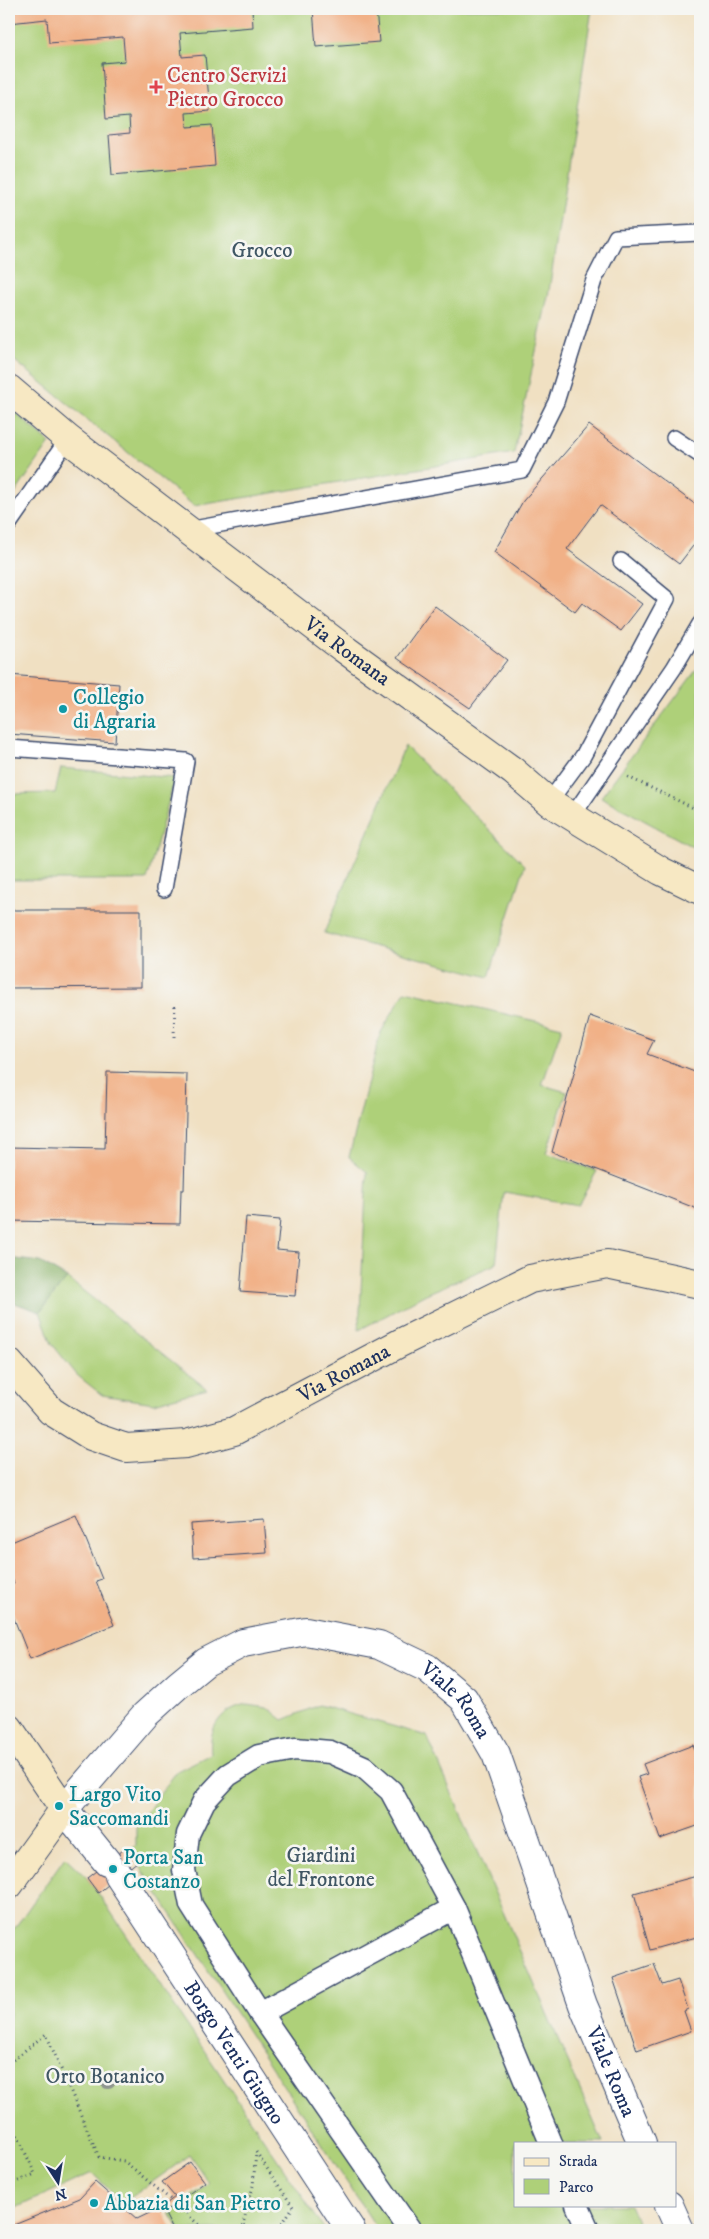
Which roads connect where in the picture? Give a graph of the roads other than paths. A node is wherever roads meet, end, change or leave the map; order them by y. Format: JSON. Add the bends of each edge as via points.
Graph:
{"nodes":[{"id":1,"x":700,"y":233,"type":"edge"},
{"id":2,"x":9,"y":389,"type":"edge"},
{"id":3,"x":674,"y":438,"type":"dead end"},
{"id":4,"x":68,"y":439,"type":"junction"},
{"id":5,"x":700,"y":455,"type":"edge"},
{"id":6,"x":9,"y":524,"type":"edge"},
{"id":7,"x":188,"y":530,"type":"junction"},
{"id":8,"x":621,"y":561,"type":"dead end"},
{"id":9,"x":700,"y":624,"type":"edge"},
{"id":10,"x":9,"y":748,"type":"edge"},
{"id":11,"x":549,"y":802,"type":"junction"},
{"id":12,"x":571,"y":818,"type":"junction"},
{"id":13,"x":164,"y":889,"type":"dead end"},
{"id":14,"x":700,"y":890,"type":"edge"},
{"id":15,"x":700,"y":1284,"type":"edge"},
{"id":16,"x":9,"y":1363,"type":"edge"},
{"id":17,"x":12,"y":1734,"type":"edge"},
{"id":18,"x":64,"y":1808,"type":"junction"},
{"id":19,"x":9,"y":1885,"type":"edge"},
{"id":20,"x":454,"y":1908,"type":"junction"},
{"id":21,"x":260,"y":2014,"type":"junction"},
{"id":22,"x":552,"y":2142,"type":"edge"},
{"id":23,"x":642,"y":2142,"type":"edge"},
{"id":24,"x":577,"y":2206,"type":"edge"},
{"id":25,"x":669,"y":2206,"type":"edge"},
{"id":26,"x":351,"y":2230,"type":"edge"},
{"id":27,"x":410,"y":2230,"type":"edge"},
{"id":28,"x":588,"y":2230,"type":"edge"},
{"id":29,"x":680,"y":2230,"type":"edge"}],
"edges":[{"from":1,"to":7,"type":"lane","via":[[616,237],[594,280],[556,402],[522,470]]},
{"from":2,"to":4,"type":"main road","name":"Via Romana"},
{"from":3,"to":5,"type":"lane"},
{"from":4,"to":6,"type":"lane"},
{"from":4,"to":7,"type":"main road","name":"Via Romana"},
{"from":7,"to":11,"type":"main road","name":"Via Romana","via":[[513,771]]},
{"from":8,"to":11,"type":"lane","via":[[667,599],[583,756]]},
{"from":9,"to":12,"type":"lane","via":[[674,668]]},
{"from":10,"to":13,"type":"lane","via":[[186,762]]},
{"from":11,"to":12,"type":"main road","name":"Via Romana"},
{"from":12,"to":14,"type":"main road","name":"Via Romana"},
{"from":15,"to":16,"type":"main road","name":"Via Romana","via":[[608,1264],[530,1279],[234,1431],[186,1444],[126,1448],[90,1436],[51,1411]]},
{"from":17,"to":18,"type":"main road"},
{"from":18,"to":19,"type":"main road"},
{"from":18,"to":23,"type":"street","name":"Viale Roma","via":[[145,1715],[206,1662],[243,1643],[306,1631],[379,1645],[427,1668],[464,1699],[496,1754],[583,2005]]},
{"from":18,"to":26,"type":"street","name":"Borgo Venti Giugno","via":[[113,1869]]},
{"from":20,"to":21,"type":"street"},
{"from":20,"to":21,"type":"street","via":[[391,1791],[364,1767],[330,1752],[294,1749],[259,1756],[228,1775],[204,1801],[188,1834],[184,1870],[192,1905]]},
{"from":20,"to":22,"type":"street"},
{"from":21,"to":27,"type":"street"},
{"from":24,"to":28,"type":"street"},
{"from":25,"to":29,"type":"street"}]}
